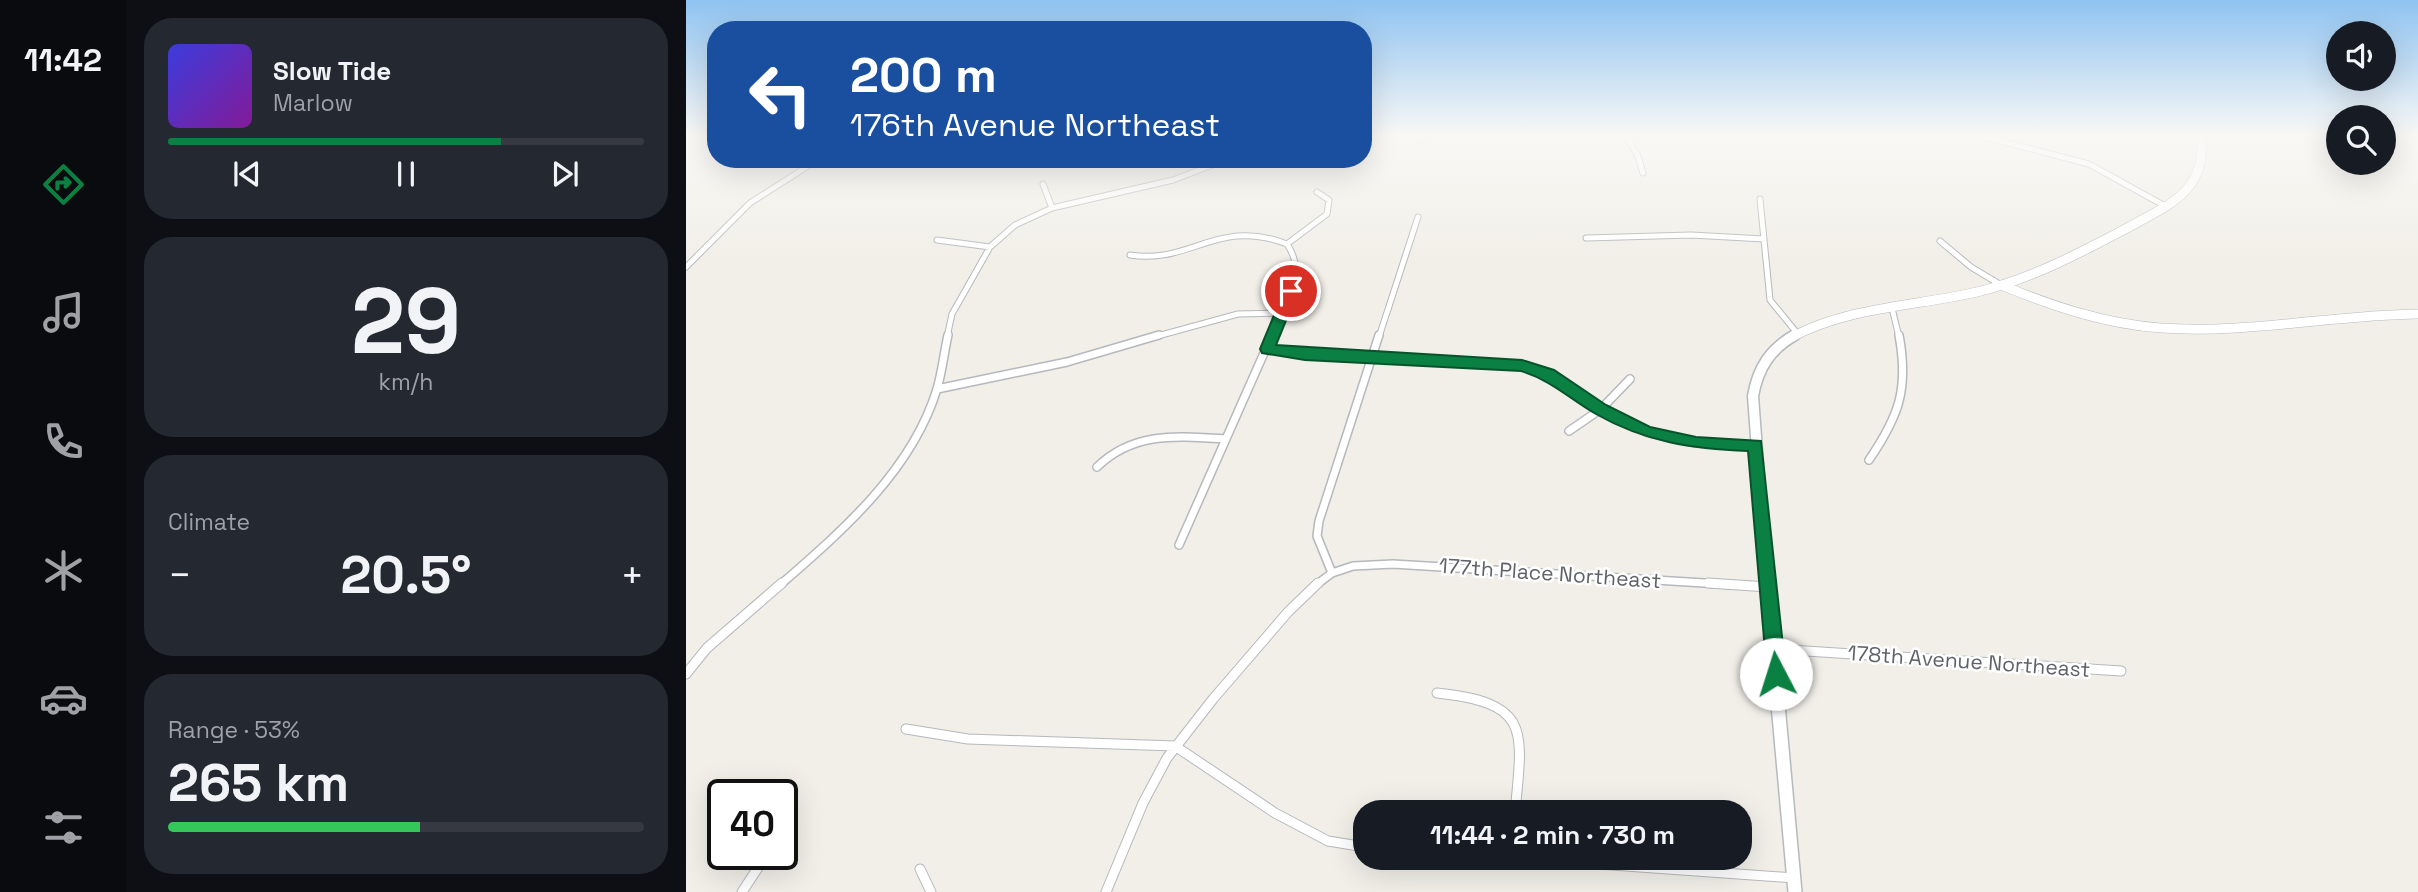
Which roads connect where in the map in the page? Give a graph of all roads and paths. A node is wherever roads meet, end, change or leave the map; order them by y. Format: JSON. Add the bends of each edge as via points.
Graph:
{"nodes":[{"id":1,"x":790,"y":178,"type":"edge"},
{"id":2,"x":1179,"y":178,"type":"edge"},
{"id":3,"x":2117,"y":178,"type":"edge"},
{"id":4,"x":2198,"y":178,"type":"edge"},
{"id":5,"x":1042,"y":184,"type":"dead end"},
{"id":6,"x":1317,"y":192,"type":"dead end"},
{"id":7,"x":1760,"y":199,"type":"dead end"},
{"id":8,"x":2165,"y":206,"type":"junction"},
{"id":9,"x":1052,"y":208,"type":"junction"},
{"id":10,"x":1418,"y":217,"type":"dead end"},
{"id":11,"x":1586,"y":238,"type":"dead end"},
{"id":12,"x":1764,"y":239,"type":"junction"},
{"id":13,"x":937,"y":240,"type":"dead end"},
{"id":14,"x":1940,"y":241,"type":"dead end"},
{"id":15,"x":1287,"y":244,"type":"junction"},
{"id":16,"x":990,"y":247,"type":"junction"},
{"id":17,"x":1130,"y":255,"type":"dead end"},
{"id":18,"x":686,"y":267,"type":"edge"},
{"id":19,"x":2001,"y":285,"type":"junction"},
{"id":20,"x":1892,"y":308,"type":"junction"},
{"id":21,"x":1282,"y":313,"type":"junction"},
{"id":22,"x":2418,"y":314,"type":"edge"},
{"id":23,"x":1797,"y":333,"type":"junction"},
{"id":24,"x":1267,"y":349,"type":"junction"},
{"id":25,"x":1370,"y":358,"type":"junction"},
{"id":26,"x":1630,"y":379,"type":"dead end"},
{"id":27,"x":937,"y":388,"type":"junction"},
{"id":28,"x":1601,"y":409,"type":"junction"},
{"id":29,"x":1569,"y":431,"type":"dead end"},
{"id":30,"x":1226,"y":439,"type":"junction"},
{"id":31,"x":1755,"y":445,"type":"junction"},
{"id":32,"x":1869,"y":460,"type":"dead end"},
{"id":33,"x":1097,"y":467,"type":"dead end"},
{"id":34,"x":1179,"y":545,"type":"dead end"},
{"id":35,"x":1332,"y":573,"type":"junction"},
{"id":36,"x":1769,"y":587,"type":"junction"},
{"id":37,"x":1774,"y":649,"type":"junction"},
{"id":38,"x":2121,"y":671,"type":"dead end"},
{"id":39,"x":686,"y":674,"type":"edge"},
{"id":40,"x":1437,"y":693,"type":"dead end"},
{"id":41,"x":906,"y":729,"type":"dead end"},
{"id":42,"x":1175,"y":746,"type":"junction"},
{"id":43,"x":1516,"y":800,"type":"edge"},
{"id":44,"x":1353,"y":845,"type":"edge"},
{"id":45,"x":920,"y":869,"type":"dead end"},
{"id":46,"x":756,"y":870,"type":"edge"},
{"id":47,"x":1682,"y":870,"type":"edge"},
{"id":48,"x":1794,"y":878,"type":"junction"},
{"id":49,"x":742,"y":892,"type":"edge"},
{"id":50,"x":931,"y":892,"type":"edge"},
{"id":51,"x":1106,"y":892,"type":"edge"},
{"id":52,"x":1795,"y":892,"type":"edge"}],
"edges":[{"from":1,"to":18,"type":"street","via":[[750,203]]},
{"from":2,"to":9,"type":"street"},
{"from":3,"to":8,"type":"street"},
{"from":4,"to":8,"type":"street"},
{"from":5,"to":9,"type":"street"},
{"from":6,"to":15,"type":"street","via":[[1329,200],[1327,214]]},
{"from":7,"to":12,"type":"street"},
{"from":8,"to":19,"type":"street","via":[[2059,262]]},
{"from":9,"to":16,"type":"street","via":[[1015,226]]},
{"from":10,"to":25,"type":"street"},
{"from":11,"to":12,"type":"street","via":[[1691,235]]},
{"from":12,"to":23,"type":"street","via":[[1770,300]]},
{"from":13,"to":16,"type":"street"},
{"from":14,"to":19,"type":"street"},
{"from":15,"to":17,"type":"street","via":[[1240,234],[1152,258]]},
{"from":15,"to":21,"type":"street","via":[[1297,259],[1298,276]]},
{"from":16,"to":27,"type":"street","via":[[952,314]]},
{"from":19,"to":20,"type":"street"},
{"from":19,"to":22,"type":"street","via":[[2087,315],[2157,328],[2217,329],[2355,315]]},
{"from":20,"to":23,"type":"street"},
{"from":20,"to":32,"type":"street","via":[[1902,354],[1904,396],[1897,419]]},
{"from":21,"to":24,"type":"street"},
{"from":21,"to":27,"type":"street","via":[[1231,314],[1063,365]]},
{"from":23,"to":31,"type":"street","via":[[1769,355],[1754,380]]},
{"from":24,"to":25,"type":"street"},
{"from":24,"to":30,"type":"street"},
{"from":25,"to":28,"type":"street","via":[[1522,365],[1549,374]]},
{"from":25,"to":35,"type":"street","via":[[1319,520],[1317,536]]},
{"from":26,"to":28,"type":"street"},
{"from":27,"to":39,"type":"street","via":[[916,437],[848,526],[707,648]]},
{"from":28,"to":29,"type":"street"},
{"from":28,"to":31,"type":"street","via":[[1628,425],[1667,438]]},
{"from":30,"to":33,"type":"street","via":[[1148,437],[1122,445]]},
{"from":30,"to":34,"type":"street"},
{"from":31,"to":36,"type":"street"},
{"from":35,"to":36,"type":"street","name":"177th Place Northeast","via":[[1353,566],[1393,564]]},
{"from":35,"to":42,"type":"street","via":[[1276,627]]},
{"from":36,"to":37,"type":"street"},
{"from":37,"to":38,"type":"street","name":"178th Avenue Northeast"},
{"from":37,"to":48,"type":"street"},
{"from":40,"to":43,"type":"street","via":[[1469,695],[1493,703],[1516,723],[1522,737]]},
{"from":41,"to":42,"type":"street","via":[[968,739]]},
{"from":42,"to":44,"type":"street","via":[[1275,813],[1328,841]]},
{"from":42,"to":51,"type":"street","via":[[1134,821]]},
{"from":45,"to":50,"type":"street"},
{"from":46,"to":49,"type":"street"},
{"from":47,"to":48,"type":"street"},
{"from":48,"to":52,"type":"street"}]}
